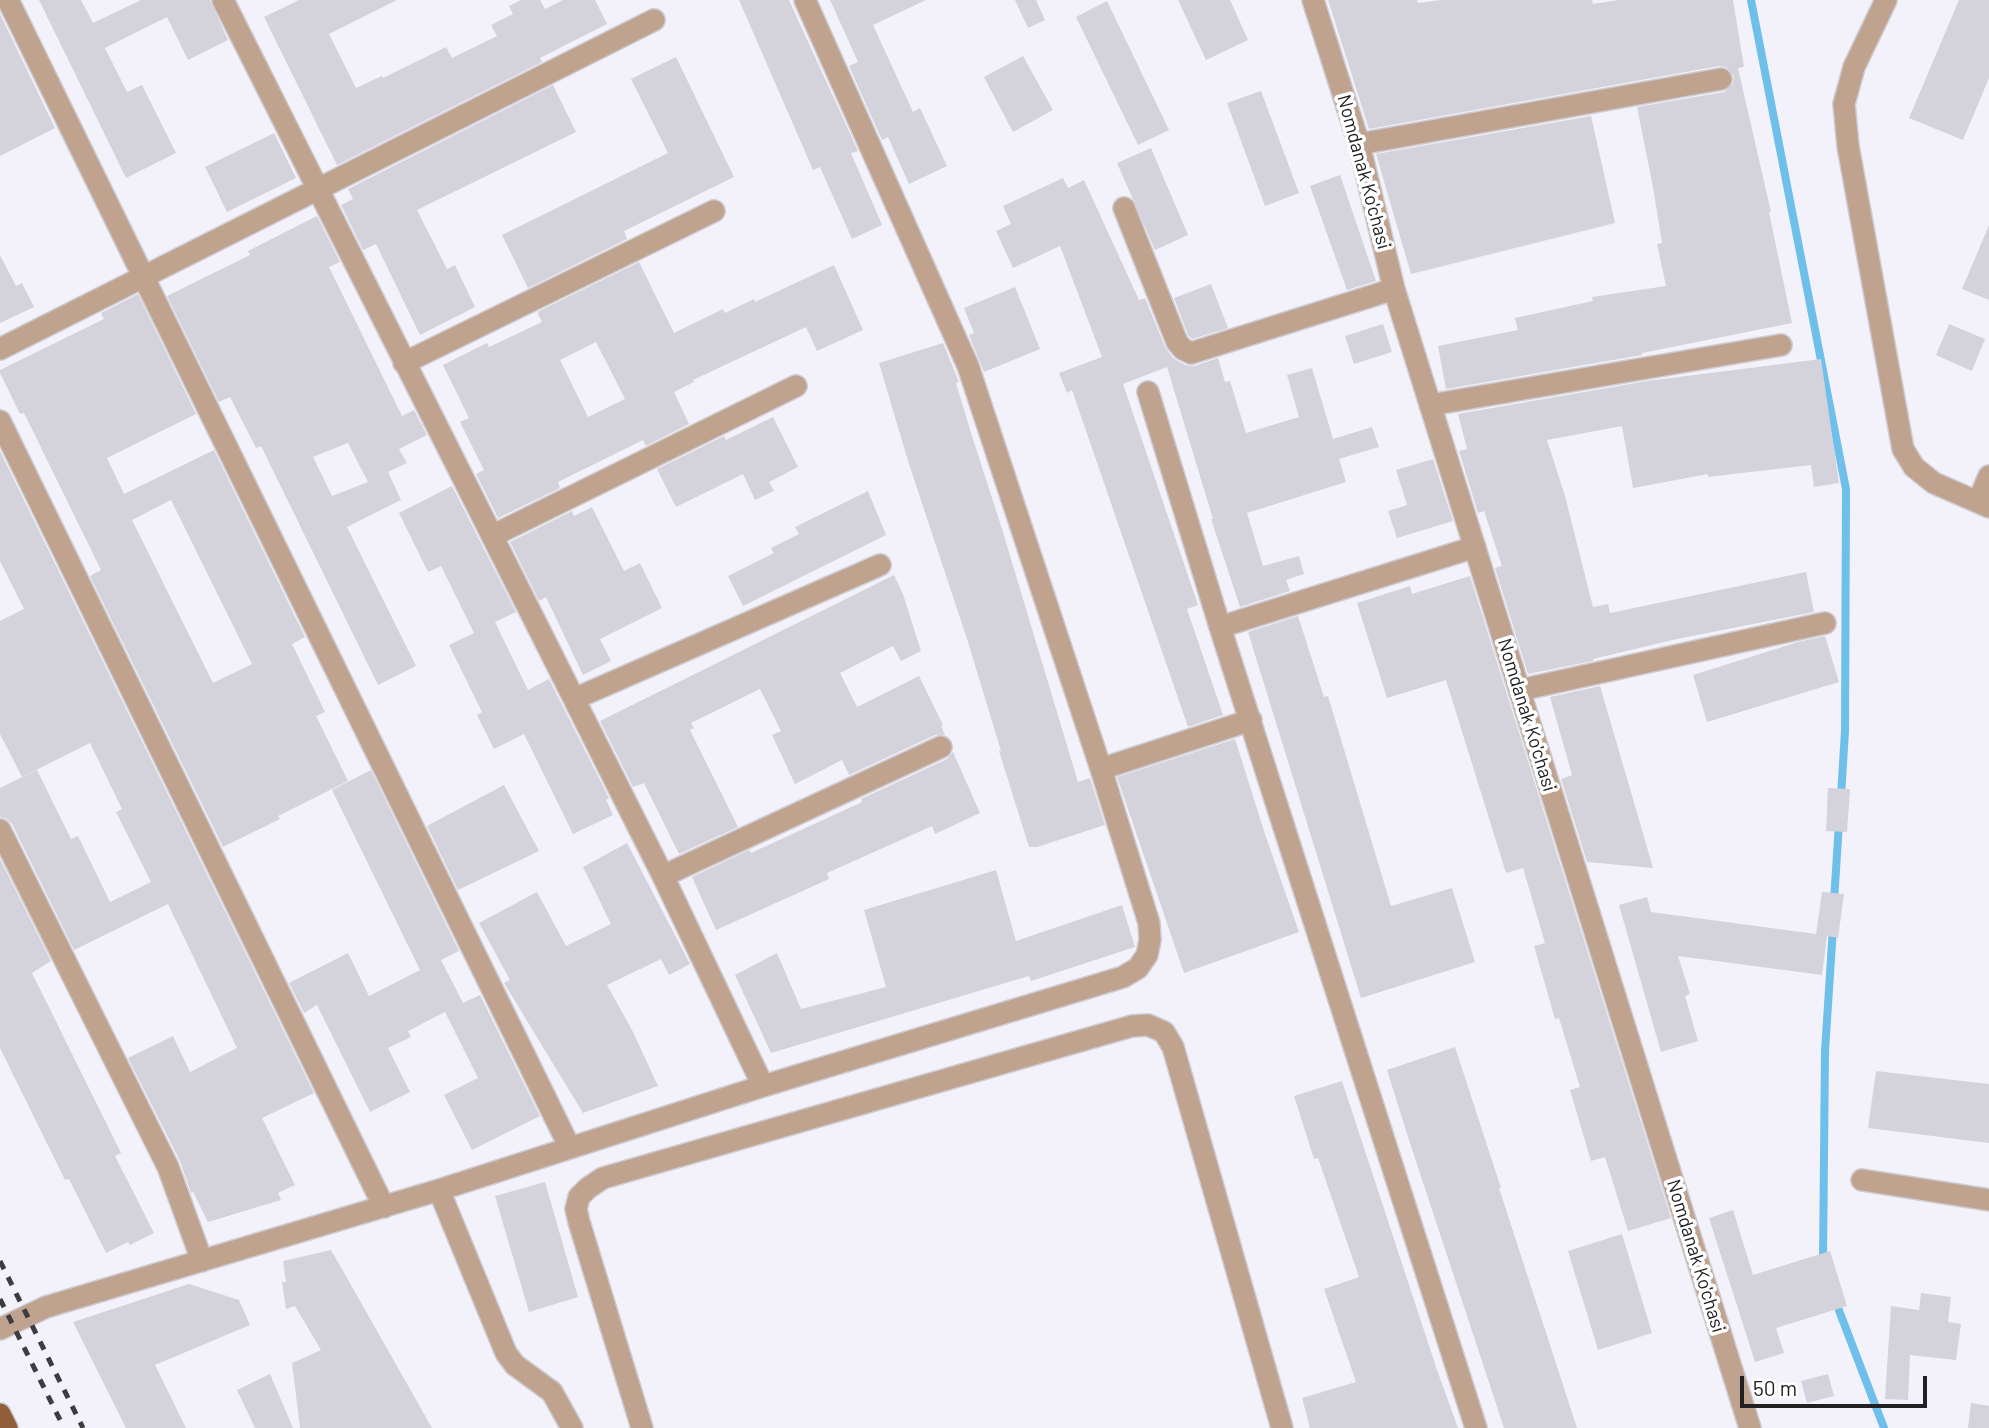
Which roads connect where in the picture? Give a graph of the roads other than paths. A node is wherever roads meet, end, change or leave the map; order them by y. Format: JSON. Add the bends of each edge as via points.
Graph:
{"nodes":[{"id":1,"x":8,"y":0,"type":"edge"},
{"id":2,"x":805,"y":0,"type":"edge"},
{"id":3,"x":1313,"y":0,"type":"edge"},
{"id":4,"x":1886,"y":0,"type":"edge"},
{"id":5,"x":233,"y":3,"type":"edge"},
{"id":6,"x":654,"y":20,"type":"dead end"},
{"id":7,"x":1721,"y":79,"type":"dead end"},
{"id":8,"x":1359,"y":144,"type":"junction"},
{"id":9,"x":317,"y":188,"type":"junction"},
{"id":10,"x":1124,"y":208,"type":"dead end"},
{"id":11,"x":714,"y":211,"type":"dead end"},
{"id":12,"x":142,"y":275,"type":"junction"},
{"id":13,"x":1394,"y":289,"type":"junction"},
{"id":14,"x":1781,"y":345,"type":"dead end"},
{"id":15,"x":0,"y":349,"type":"edge"},
{"id":16,"x":404,"y":362,"type":"junction"},
{"id":17,"x":796,"y":386,"type":"dead end"},
{"id":18,"x":1148,"y":392,"type":"dead end"},
{"id":19,"x":1430,"y":405,"type":"junction"},
{"id":20,"x":0,"y":421,"type":"edge"},
{"id":21,"x":1989,"y":476,"type":"edge"},
{"id":22,"x":1983,"y":505,"type":"edge"},
{"id":23,"x":492,"y":536,"type":"junction"},
{"id":24,"x":1475,"y":547,"type":"junction"},
{"id":25,"x":880,"y":565,"type":"dead end"},
{"id":26,"x":1825,"y":623,"type":"dead end"},
{"id":27,"x":1220,"y":627,"type":"junction"},
{"id":28,"x":1520,"y":690,"type":"junction"},
{"id":29,"x":573,"y":699,"type":"junction"},
{"id":30,"x":1251,"y":720,"type":"junction"},
{"id":31,"x":941,"y":747,"type":"dead end"},
{"id":32,"x":1101,"y":769,"type":"junction"},
{"id":33,"x":0,"y":830,"type":"edge"},
{"id":34,"x":663,"y":876,"type":"junction"},
{"id":35,"x":763,"y":1086,"type":"junction"},
{"id":36,"x":570,"y":1148,"type":"junction"},
{"id":37,"x":1862,"y":1180,"type":"dead end"},
{"id":38,"x":439,"y":1190,"type":"junction"},
{"id":39,"x":1989,"y":1200,"type":"edge"},
{"id":40,"x":384,"y":1206,"type":"junction"},
{"id":41,"x":202,"y":1261,"type":"junction"},
{"id":42,"x":0,"y":1329,"type":"edge"},
{"id":43,"x":0,"y":1414,"type":"edge"},
{"id":44,"x":7,"y":1428,"type":"edge"},
{"id":45,"x":572,"y":1428,"type":"edge"},
{"id":46,"x":642,"y":1428,"type":"edge"},
{"id":47,"x":1282,"y":1428,"type":"edge"},
{"id":48,"x":1476,"y":1428,"type":"edge"},
{"id":49,"x":1750,"y":1428,"type":"edge"}],
"edges":[{"from":1,"to":12,"type":"street"},
{"from":2,"to":32,"type":"street","via":[[968,366]]},
{"from":3,"to":8,"type":"street","name":"Nomdanak Ko'chasi"},
{"from":4,"to":22,"type":"street","via":[[1854,67],[1844,104],[1852,173],[1903,449],[1914,467],[1934,483]]},
{"from":5,"to":9,"type":"street"},
{"from":6,"to":9,"type":"street"},
{"from":7,"to":8,"type":"street"},
{"from":8,"to":13,"type":"street","name":"Nomdanak Ko'chasi"},
{"from":9,"to":12,"type":"street"},
{"from":9,"to":16,"type":"street"},
{"from":10,"to":13,"type":"street","via":[[1177,342],[1191,353]]},
{"from":11,"to":16,"type":"street"},
{"from":12,"to":15,"type":"street"},
{"from":12,"to":36,"type":"street"},
{"from":13,"to":19,"type":"street","name":"Nomdanak Ko'chasi"},
{"from":14,"to":19,"type":"street"},
{"from":16,"to":23,"type":"street"},
{"from":17,"to":23,"type":"street"},
{"from":18,"to":27,"type":"street"},
{"from":19,"to":24,"type":"street","name":"Nomdanak Ko'chasi"},
{"from":20,"to":40,"type":"street"},
{"from":21,"to":22,"type":"street"},
{"from":23,"to":29,"type":"street"},
{"from":24,"to":27,"type":"street"},
{"from":24,"to":28,"type":"street","name":"Nomdanak Ko'chasi"},
{"from":25,"to":29,"type":"street"},
{"from":26,"to":28,"type":"street"},
{"from":27,"to":30,"type":"street"},
{"from":28,"to":49,"type":"street","name":"Nomdanak Ko'chasi"},
{"from":29,"to":34,"type":"street"},
{"from":30,"to":32,"type":"street"},
{"from":30,"to":48,"type":"street"},
{"from":31,"to":34,"type":"street"},
{"from":32,"to":35,"type":"street","via":[[1149,923],[1150,940],[1138,968],[1123,977]]},
{"from":33,"to":41,"type":"street","via":[[168,1167]]},
{"from":34,"to":35,"type":"street"},
{"from":35,"to":36,"type":"street"},
{"from":36,"to":38,"type":"street"},
{"from":37,"to":39,"type":"street"},
{"from":38,"to":40,"type":"street"},
{"from":38,"to":45,"type":"street","via":[[506,1353],[552,1392]]},
{"from":40,"to":41,"type":"street"},
{"from":41,"to":42,"type":"street","via":[[46,1307]]},
{"from":43,"to":44,"type":"main road"},
{"from":46,"to":47,"type":"street","via":[[576,1209],[588,1188],[603,1178],[1148,1025],[1164,1032],[1173,1047]]}]}
